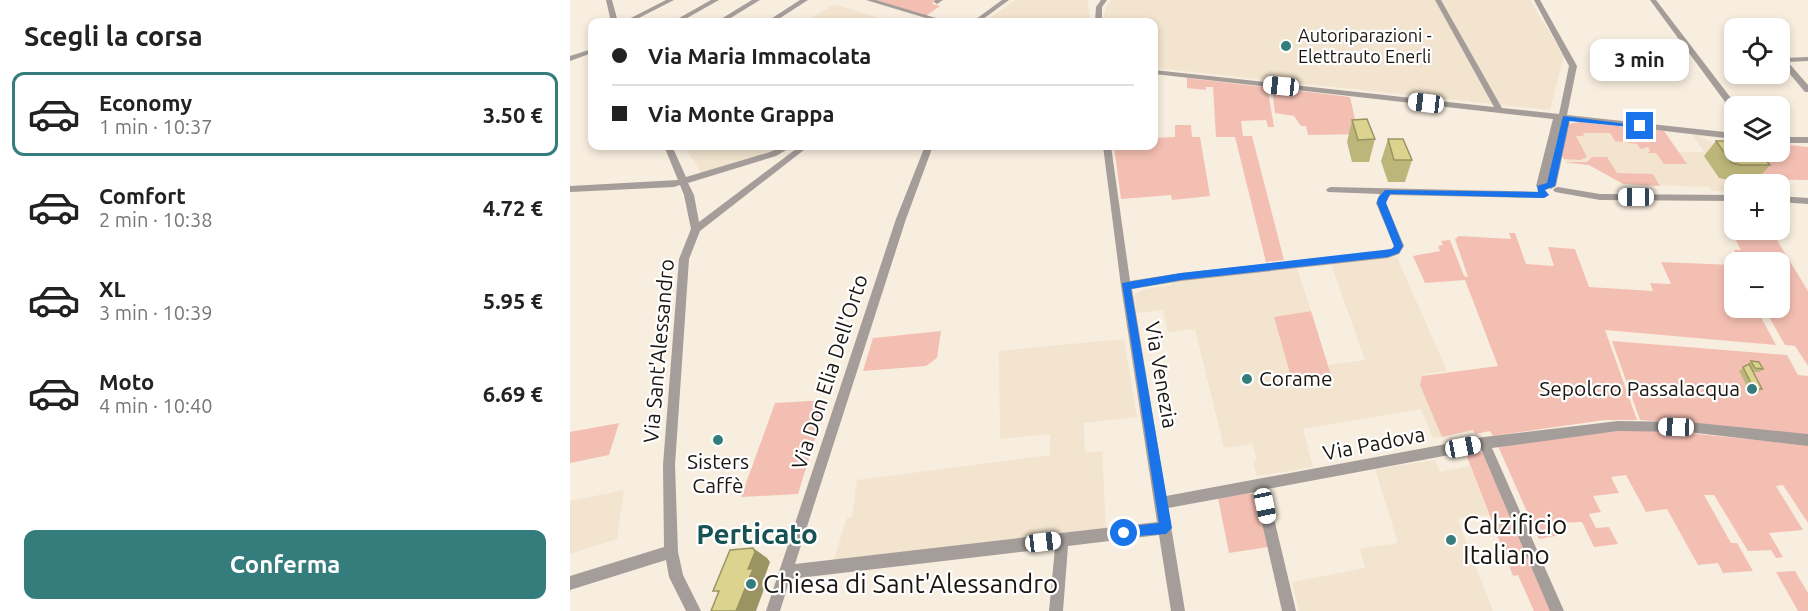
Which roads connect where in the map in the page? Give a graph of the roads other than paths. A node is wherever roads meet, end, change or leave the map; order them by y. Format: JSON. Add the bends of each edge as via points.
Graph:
{"nodes":[{"id":1,"x":609,"y":0,"type":"edge"},
{"id":2,"x":670,"y":0,"type":"edge"},
{"id":3,"x":716,"y":0,"type":"edge"},
{"id":4,"x":757,"y":0,"type":"edge"},
{"id":5,"x":805,"y":0,"type":"edge"},
{"id":6,"x":869,"y":0,"type":"edge"},
{"id":7,"x":1006,"y":0,"type":"edge"},
{"id":8,"x":1092,"y":0,"type":"edge"},
{"id":9,"x":1104,"y":0,"type":"edge"},
{"id":10,"x":1438,"y":0,"type":"edge"},
{"id":11,"x":1537,"y":0,"type":"edge"},
{"id":12,"x":1653,"y":0,"type":"edge"},
{"id":13,"x":614,"y":18,"type":"edge"},
{"id":14,"x":635,"y":18,"type":"edge"},
{"id":15,"x":683,"y":18,"type":"edge"},
{"id":16,"x":727,"y":18,"type":"edge"},
{"id":17,"x":776,"y":18,"type":"edge"},
{"id":18,"x":931,"y":18,"type":"edge"},
{"id":19,"x":981,"y":18,"type":"edge"},
{"id":20,"x":1096,"y":18,"type":"edge"},
{"id":21,"x":1097,"y":18,"type":"edge"},
{"id":22,"x":588,"y":52,"type":"edge"},
{"id":23,"x":570,"y":59,"type":"edge"},
{"id":24,"x":1808,"y":59,"type":"edge"},
{"id":25,"x":1158,"y":72,"type":"edge"},
{"id":26,"x":1808,"y":90,"type":"edge"},
{"id":27,"x":1725,"y":96,"type":"edge"},
{"id":28,"x":1500,"y":111,"type":"junction"},
{"id":29,"x":1562,"y":118,"type":"junction"},
{"id":30,"x":1724,"y":135,"type":"edge"},
{"id":31,"x":1790,"y":141,"type":"edge"},
{"id":32,"x":1808,"y":142,"type":"edge"},
{"id":33,"x":670,"y":150,"type":"edge"},
{"id":34,"x":781,"y":150,"type":"edge"},
{"id":35,"x":799,"y":150,"type":"edge"},
{"id":36,"x":927,"y":150,"type":"edge"},
{"id":37,"x":1108,"y":150,"type":"edge"},
{"id":38,"x":685,"y":182,"type":"junction"},
{"id":39,"x":570,"y":189,"type":"edge"},
{"id":40,"x":1547,"y":189,"type":"junction"},
{"id":41,"x":1331,"y":190,"type":"dead end"},
{"id":42,"x":1388,"y":192,"type":"junction"},
{"id":43,"x":1724,"y":198,"type":"edge"},
{"id":44,"x":1790,"y":200,"type":"edge"},
{"id":45,"x":1808,"y":201,"type":"edge"},
{"id":46,"x":696,"y":229,"type":"junction"},
{"id":47,"x":1126,"y":286,"type":"junction"},
{"id":48,"x":1808,"y":440,"type":"edge"},
{"id":49,"x":1484,"y":443,"type":"junction"},
{"id":50,"x":1260,"y":485,"type":"junction"},
{"id":51,"x":1162,"y":503,"type":"junction"},
{"id":52,"x":1166,"y":528,"type":"junction"},
{"id":53,"x":1062,"y":540,"type":"junction"},
{"id":54,"x":671,"y":552,"type":"junction"},
{"id":55,"x":788,"y":572,"type":"junction"},
{"id":56,"x":570,"y":583,"type":"edge"},
{"id":57,"x":694,"y":611,"type":"edge"},
{"id":58,"x":773,"y":611,"type":"edge"},
{"id":59,"x":1056,"y":611,"type":"edge"},
{"id":60,"x":1178,"y":611,"type":"edge"},
{"id":61,"x":1288,"y":611,"type":"edge"},
{"id":62,"x":1557,"y":611,"type":"edge"}],
"edges":[{"from":1,"to":13,"type":"street"},
{"from":2,"to":14,"type":"street"},
{"from":3,"to":15,"type":"street"},
{"from":4,"to":16,"type":"street"},
{"from":5,"to":17,"type":"street"},
{"from":6,"to":18,"type":"street"},
{"from":7,"to":19,"type":"street"},
{"from":8,"to":20,"type":"street"},
{"from":9,"to":21,"type":"street"},
{"from":10,"to":28,"type":"street"},
{"from":11,"to":29,"type":"street","via":[[1573,66]]},
{"from":12,"to":27,"type":"street"},
{"from":22,"to":23,"type":"street"},
{"from":24,"to":26,"type":"street","via":[[1782,60]]},
{"from":25,"to":28,"type":"street"},
{"from":28,"to":29,"type":"street"},
{"from":29,"to":30,"type":"street"},
{"from":29,"to":40,"type":"street"},
{"from":31,"to":32,"type":"street"},
{"from":33,"to":38,"type":"street"},
{"from":34,"to":38,"type":"street"},
{"from":35,"to":46,"type":"street"},
{"from":36,"to":55,"type":"street","name":"Via Don Elia Dell'Orto","via":[[901,219]]},
{"from":37,"to":47,"type":"street","name":"Via Venezia"},
{"from":38,"to":39,"type":"street"},
{"from":38,"to":46,"type":"street"},
{"from":40,"to":42,"type":"street","via":[[1523,194]]},
{"from":40,"to":43,"type":"street","via":[[1600,197]]},
{"from":41,"to":42,"type":"street"},
{"from":42,"to":47,"type":"street","via":[[1381,203],[1399,246],[1385,255]]},
{"from":44,"to":45,"type":"street"},
{"from":46,"to":54,"type":"street","name":"Via Sant'Alessandro","via":[[682,270],[669,465]]},
{"from":47,"to":51,"type":"street","name":"Via Venezia"},
{"from":48,"to":49,"type":"street","name":"Via Padova","via":[[1647,425]]},
{"from":49,"to":50,"type":"street","name":"Via Padova"},
{"from":49,"to":62,"type":"street"},
{"from":50,"to":51,"type":"street","name":"Via Padova"},
{"from":50,"to":61,"type":"street"},
{"from":51,"to":52,"type":"street","name":"Via Venezia"},
{"from":52,"to":53,"type":"street"},
{"from":52,"to":60,"type":"street","name":"Via Venezia"},
{"from":53,"to":55,"type":"street"},
{"from":53,"to":59,"type":"street"},
{"from":54,"to":56,"type":"street"},
{"from":54,"to":57,"type":"street","name":"Via Sant'Alessandro","via":[[676,577]]},
{"from":55,"to":58,"type":"street","name":"Via Don Elia Dell'Orto"}]}
